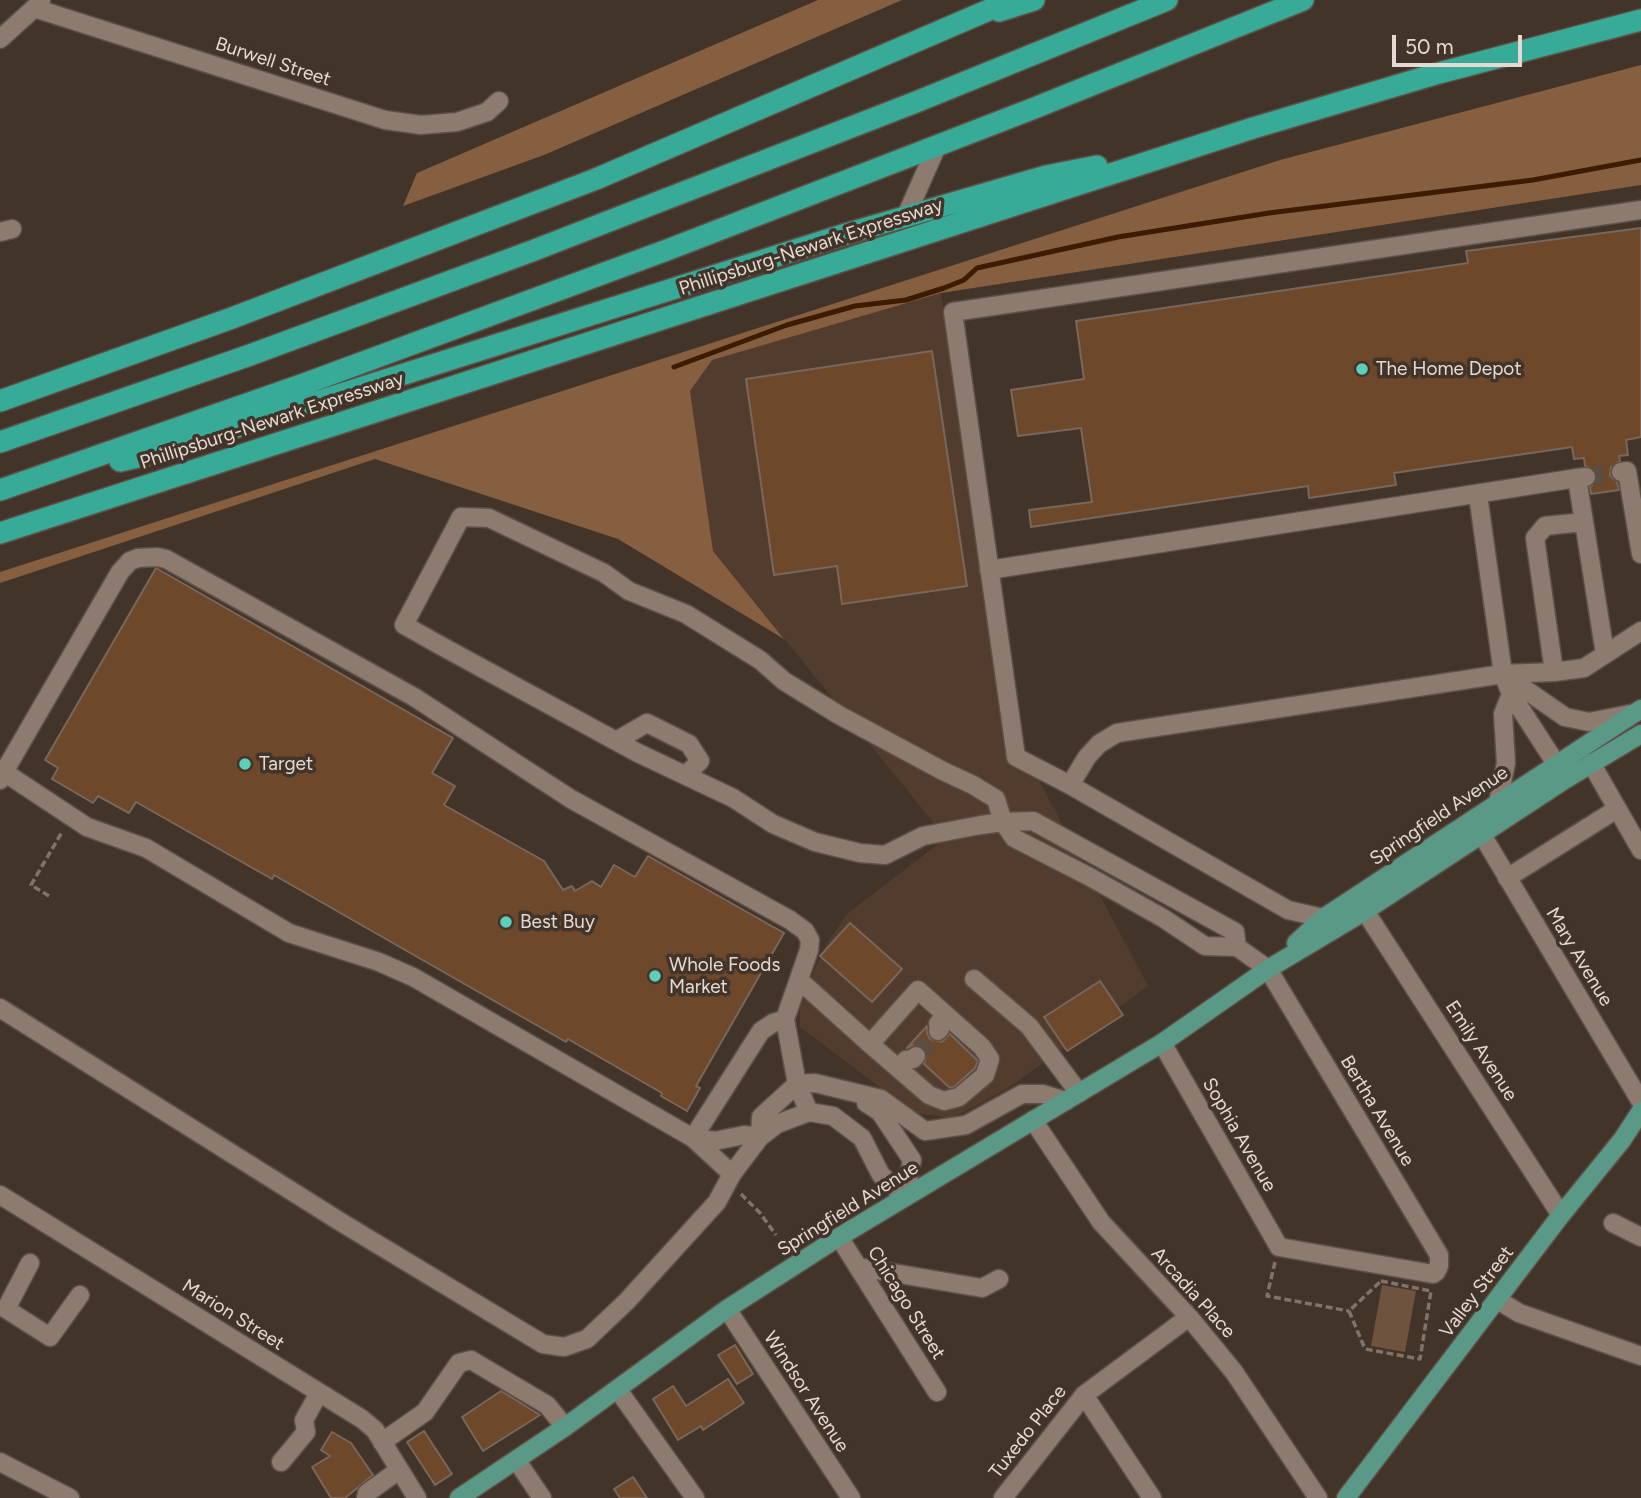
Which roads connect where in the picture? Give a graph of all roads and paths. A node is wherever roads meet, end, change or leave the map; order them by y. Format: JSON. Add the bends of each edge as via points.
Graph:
{"nodes":[{"id":1,"x":1012,"y":0,"type":"edge"},
{"id":2,"x":1034,"y":0,"type":"edge"},
{"id":3,"x":1167,"y":0,"type":"edge"},
{"id":4,"x":1303,"y":0,"type":"edge"},
{"id":5,"x":39,"y":4,"type":"edge"},
{"id":6,"x":1641,"y":20,"type":"edge"},
{"id":7,"x":953,"y":26,"type":"junction"},
{"id":8,"x":0,"y":38,"type":"edge"},
{"id":9,"x":499,"y":101,"type":"dead end"},
{"id":10,"x":937,"y":146,"type":"junction"},
{"id":11,"x":1192,"y":147,"type":"junction"},
{"id":12,"x":1641,"y":211,"type":"edge"},
{"id":13,"x":906,"y":216,"type":"junction"},
{"id":14,"x":0,"y":401,"type":"edge"},
{"id":15,"x":0,"y":442,"type":"edge"},
{"id":16,"x":1621,"y":472,"type":"dead end"},
{"id":17,"x":32,"y":479,"type":"junction"},
{"id":18,"x":0,"y":490,"type":"edge"},
{"id":19,"x":1478,"y":495,"type":"junction"},
{"id":20,"x":1583,"y":522,"type":"junction"},
{"id":21,"x":0,"y":533,"type":"edge"},
{"id":22,"x":1641,"y":554,"type":"edge"},
{"id":23,"x":989,"y":570,"type":"junction"},
{"id":24,"x":1641,"y":631,"type":"edge"},
{"id":25,"x":1605,"y":654,"type":"junction"},
{"id":26,"x":1554,"y":672,"type":"junction"},
{"id":27,"x":1503,"y":674,"type":"junction"},
{"id":28,"x":1511,"y":694,"type":"junction"},
{"id":29,"x":1638,"y":711,"type":"edge"},
{"id":30,"x":1641,"y":734,"type":"edge"},
{"id":31,"x":616,"y":741,"type":"junction"},
{"id":32,"x":1591,"y":763,"type":"junction"},
{"id":33,"x":1561,"y":771,"type":"junction"},
{"id":34,"x":2,"y":774,"type":"edge"},
{"id":35,"x":687,"y":775,"type":"junction"},
{"id":36,"x":1070,"y":785,"type":"junction"},
{"id":37,"x":1498,"y":802,"type":"junction"},
{"id":38,"x":1617,"y":809,"type":"junction"},
{"id":39,"x":71,"y":817,"type":"junction"},
{"id":40,"x":1003,"y":822,"type":"junction"},
{"id":41,"x":1481,"y":833,"type":"junction"},
{"id":42,"x":1641,"y":850,"type":"edge"},
{"id":43,"x":1507,"y":878,"type":"junction"},
{"id":44,"x":49,"y":896,"type":"dead end"},
{"id":45,"x":1365,"y":911,"type":"junction"},
{"id":46,"x":1323,"y":918,"type":"junction"},
{"id":47,"x":1237,"y":947,"type":"junction"},
{"id":48,"x":1268,"y":969,"type":"junction"},
{"id":49,"x":974,"y":979,"type":"dead end"},
{"id":50,"x":799,"y":980,"type":"junction"},
{"id":51,"x":0,"y":1008,"type":"edge"},
{"id":52,"x":785,"y":1020,"type":"junction"},
{"id":53,"x":1162,"y":1043,"type":"junction"},
{"id":54,"x":870,"y":1044,"type":"junction"},
{"id":55,"x":797,"y":1084,"type":"junction"},
{"id":56,"x":848,"y":1091,"type":"junction"},
{"id":57,"x":1073,"y":1097,"type":"junction"},
{"id":58,"x":1641,"y":1102,"type":"edge"},
{"id":59,"x":1641,"y":1111,"type":"edge"},
{"id":60,"x":809,"y":1112,"type":"junction"},
{"id":61,"x":1032,"y":1120,"type":"junction"},
{"id":62,"x":760,"y":1137,"type":"junction"},
{"id":63,"x":694,"y":1138,"type":"junction"},
{"id":64,"x":732,"y":1174,"type":"junction"},
{"id":65,"x":741,"y":1194,"type":"dead end"},
{"id":66,"x":0,"y":1195,"type":"edge"},
{"id":67,"x":905,"y":1197,"type":"junction"},
{"id":68,"x":1561,"y":1215,"type":"junction"},
{"id":69,"x":1613,"y":1223,"type":"dead end"},
{"id":70,"x":776,"y":1235,"type":"dead end"},
{"id":71,"x":839,"y":1237,"type":"junction"},
{"id":72,"x":1641,"y":1237,"type":"edge"},
{"id":73,"x":1279,"y":1247,"type":"junction"},
{"id":74,"x":30,"y":1263,"type":"dead end"},
{"id":75,"x":858,"y":1267,"type":"junction"},
{"id":76,"x":999,"y":1279,"type":"dead end"},
{"id":77,"x":80,"y":1295,"type":"dead end"},
{"id":78,"x":1497,"y":1300,"type":"junction"},
{"id":79,"x":727,"y":1309,"type":"junction"},
{"id":80,"x":1349,"y":1311,"type":"junction"},
{"id":81,"x":3,"y":1313,"type":"edge"},
{"id":82,"x":1189,"y":1317,"type":"junction"},
{"id":83,"x":1641,"y":1356,"type":"edge"},
{"id":84,"x":618,"y":1390,"type":"junction"},
{"id":85,"x":937,"y":1392,"type":"dead end"},
{"id":86,"x":319,"y":1393,"type":"junction"},
{"id":87,"x":1084,"y":1395,"type":"junction"},
{"id":88,"x":565,"y":1427,"type":"junction"},
{"id":89,"x":382,"y":1442,"type":"junction"},
{"id":90,"x":517,"y":1461,"type":"junction"},
{"id":91,"x":0,"y":1462,"type":"edge"},
{"id":92,"x":281,"y":1462,"type":"dead end"},
{"id":93,"x":399,"y":1470,"type":"junction"},
{"id":94,"x":70,"y":1498,"type":"edge"},
{"id":95,"x":366,"y":1498,"type":"edge"},
{"id":96,"x":417,"y":1498,"type":"edge"},
{"id":97,"x":459,"y":1498,"type":"edge"},
{"id":98,"x":542,"y":1498,"type":"edge"},
{"id":99,"x":695,"y":1498,"type":"edge"},
{"id":100,"x":851,"y":1498,"type":"edge"},
{"id":101,"x":1003,"y":1498,"type":"edge"},
{"id":102,"x":1152,"y":1498,"type":"edge"},
{"id":103,"x":1318,"y":1498,"type":"edge"},
{"id":104,"x":1346,"y":1498,"type":"edge"}],
"edges":[{"from":1,"to":7,"type":"highway"},
{"from":2,"to":7,"type":"highway"},
{"from":3,"to":15,"type":"highway","via":[[532,251]]},
{"from":4,"to":10,"type":"highway","name":"Phillipsburg-Newark Expressway"},
{"from":5,"to":8,"type":"street"},
{"from":5,"to":9,"type":"street","name":"Burwell Street","via":[[385,120],[421,125],[457,122],[487,112]]},
{"from":6,"to":11,"type":"highway","name":"Phillipsburg-Newark Expressway","via":[[1427,76]]},
{"from":7,"to":14,"type":"highway","via":[[596,179]]},
{"from":10,"to":13,"type":"street"},
{"from":10,"to":17,"type":"highway","name":"Phillipsburg-Newark Expressway","via":[[500,312]]},
{"from":11,"to":13,"type":"highway","via":[[1045,176]]},
{"from":11,"to":21,"type":"highway","name":"Phillipsburg-Newark Expressway"},
{"from":12,"to":23,"type":"street","via":[[953,312]]},
{"from":13,"to":17,"type":"highway","via":[[152,454]]},
{"from":16,"to":22,"type":"street","via":[[1628,471]]},
{"from":17,"to":18,"type":"highway"},
{"from":19,"to":20,"type":"street","via":[[1582,478]]},
{"from":19,"to":23,"type":"street"},
{"from":19,"to":27,"type":"street"},
{"from":20,"to":25,"type":"street"},
{"from":20,"to":26,"type":"street","via":[[1545,526],[1535,538]]},
{"from":23,"to":36,"type":"street","via":[[1016,757]]},
{"from":24,"to":25,"type":"street"},
{"from":25,"to":26,"type":"street","via":[[1584,667]]},
{"from":26,"to":27,"type":"street"},
{"from":27,"to":28,"type":"street"},
{"from":27,"to":29,"type":"street","via":[[1564,717],[1589,722]]},
{"from":27,"to":36,"type":"street","via":[[1117,733],[1087,757]]},
{"from":28,"to":33,"type":"street"},
{"from":28,"to":37,"type":"street","via":[[1503,714],[1506,763]]},
{"from":29,"to":33,"type":"main road","name":"Springfield Avenue"},
{"from":30,"to":32,"type":"main road","name":"Springfield Avenue"},
{"from":31,"to":35,"type":"street"},
{"from":31,"to":35,"type":"street","via":[[648,723],[689,744],[700,761]]},
{"from":31,"to":40,"type":"street","via":[[404,625],[461,517],[489,518],[604,573],[629,591],[686,614],[839,715],[996,799]]},
{"from":32,"to":33,"type":"main road","name":"Springfield Avenue"},
{"from":32,"to":38,"type":"street"},
{"from":33,"to":37,"type":"main road","name":"Springfield Avenue"},
{"from":33,"to":41,"type":"main road","name":"Springfield Avenue"},
{"from":34,"to":39,"type":"street"},
{"from":34,"to":50,"type":"street","via":[[124,566],[138,558],[157,556],[414,697],[571,799],[790,920],[810,940]]},
{"from":35,"to":40,"type":"street","via":[[773,824],[815,842],[860,853],[885,855],[923,836]]},
{"from":36,"to":46,"type":"street","via":[[1288,910]]},
{"from":37,"to":46,"type":"main road","name":"Springfield Avenue"},
{"from":38,"to":42,"type":"street"},
{"from":38,"to":43,"type":"street"},
{"from":39,"to":44,"type":"path","via":[[31,885]]},
{"from":39,"to":63,"type":"street","via":[[146,848],[289,933],[413,977]]},
{"from":40,"to":47,"type":"street","via":[[1014,838],[1206,946]]},
{"from":40,"to":47,"type":"street","via":[[1033,821],[1235,932]]},
{"from":41,"to":43,"type":"street","name":"Mary Avenue"},
{"from":41,"to":45,"type":"main road","name":"Springfield Avenue"},
{"from":43,"to":58,"type":"street","name":"Mary Avenue"},
{"from":45,"to":48,"type":"main road","name":"Springfield Avenue"},
{"from":45,"to":68,"type":"street","name":"Emily Avenue"},
{"from":46,"to":48,"type":"main road","name":"Springfield Avenue"},
{"from":47,"to":48,"type":"street"},
{"from":48,"to":53,"type":"main road","name":"Springfield Avenue"},
{"from":48,"to":73,"type":"street","name":"Bertha Avenue","via":[[1439,1255],[1439,1266],[1433,1274]]},
{"from":49,"to":57,"type":"street","via":[[1029,1026]]},
{"from":50,"to":52,"type":"street"},
{"from":50,"to":54,"type":"street"},
{"from":51,"to":64,"type":"street","via":[[543,1344],[564,1347],[587,1339],[717,1202]]},
{"from":52,"to":55,"type":"street"},
{"from":52,"to":63,"type":"street","via":[[761,1031]]},
{"from":53,"to":57,"type":"main road","name":"Springfield Avenue"},
{"from":53,"to":73,"type":"street","name":"Sophia Avenue"},
{"from":54,"to":54,"type":"street","via":[[907,1058],[929,1095],[944,1101],[959,1097],[985,1075],[989,1059],[982,1046],[938,1024],[918,990]]},
{"from":55,"to":56,"type":"street"},
{"from":55,"to":60,"type":"street"},
{"from":55,"to":62,"type":"street","via":[[761,1117]]},
{"from":56,"to":57,"type":"street","via":[[881,1100],[925,1131],[967,1125],[1022,1094]]},
{"from":56,"to":67,"type":"street","via":[[880,1112],[912,1160]]},
{"from":57,"to":61,"type":"main road","name":"Springfield Avenue"},
{"from":59,"to":68,"type":"main road","name":"Valley Street"},
{"from":60,"to":62,"type":"street","via":[[777,1124]]},
{"from":60,"to":67,"type":"street","via":[[832,1116],[862,1138],[881,1175]]},
{"from":61,"to":67,"type":"main road","name":"Springfield Avenue"},
{"from":61,"to":82,"type":"street","name":"Arcadia Place","via":[[1101,1222]]},
{"from":62,"to":63,"type":"street","via":[[744,1135],[715,1142]]},
{"from":62,"to":64,"type":"street"},
{"from":63,"to":64,"type":"street"},
{"from":65,"to":70,"type":"path"},
{"from":66,"to":86,"type":"street","name":"Marion Street"},
{"from":67,"to":71,"type":"main road","name":"Springfield Avenue"},
{"from":68,"to":78,"type":"main road","name":"Valley Street"},
{"from":69,"to":72,"type":"street"},
{"from":71,"to":75,"type":"street","name":"Chicago Street"},
{"from":71,"to":79,"type":"main road","name":"Springfield Avenue"},
{"from":73,"to":80,"type":"path","via":[[1267,1296]]},
{"from":74,"to":81,"type":"street"},
{"from":75,"to":76,"type":"street","via":[[982,1288]]},
{"from":75,"to":85,"type":"street","name":"Chicago Street"},
{"from":77,"to":81,"type":"street","via":[[50,1337]]},
{"from":78,"to":83,"type":"street","via":[[1519,1313]]},
{"from":78,"to":104,"type":"main road","name":"Valley Street"},
{"from":79,"to":84,"type":"main road","name":"Springfield Avenue"},
{"from":79,"to":100,"type":"street","name":"Windsor Avenue"},
{"from":80,"to":80,"type":"path","via":[[1365,1349],[1420,1359],[1431,1291],[1381,1281]]},
{"from":82,"to":87,"type":"street","name":"Tuxedo Place"},
{"from":82,"to":103,"type":"street","name":"Arcadia Place","via":[[1234,1372]]},
{"from":84,"to":88,"type":"main road","name":"Springfield Avenue"},
{"from":84,"to":99,"type":"street"},
{"from":86,"to":89,"type":"street","name":"Marion Street","via":[[362,1419]]},
{"from":86,"to":92,"type":"street","via":[[304,1420],[306,1432]]},
{"from":87,"to":101,"type":"street","name":"Tuxedo Place"},
{"from":87,"to":102,"type":"street"},
{"from":88,"to":89,"type":"street","via":[[547,1405],[471,1360],[459,1363],[425,1412]]},
{"from":88,"to":90,"type":"main road","name":"Springfield Avenue"},
{"from":89,"to":93,"type":"street","name":"Marion Street"},
{"from":90,"to":97,"type":"main road","name":"Springfield Avenue"},
{"from":90,"to":98,"type":"street"},
{"from":91,"to":94,"type":"street"},
{"from":93,"to":95,"type":"street"},
{"from":93,"to":96,"type":"street","name":"Marion Street"}]}
